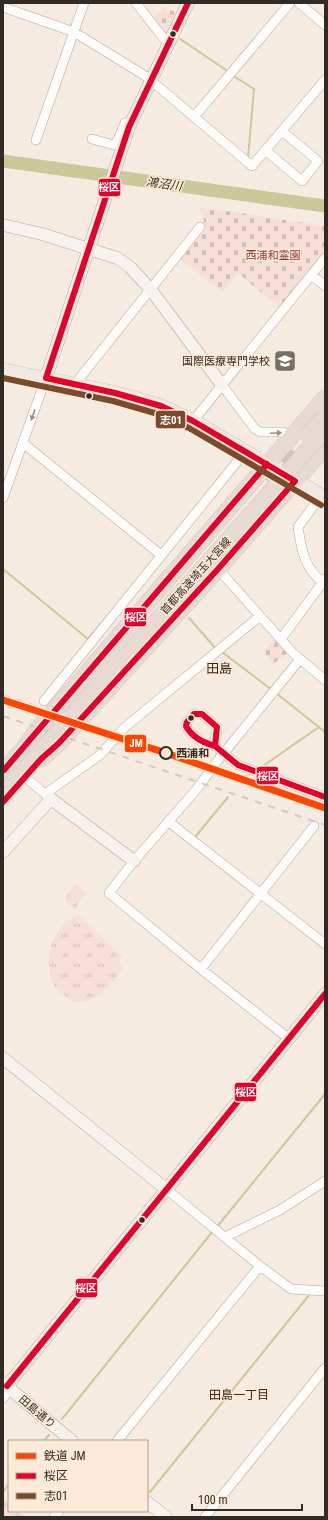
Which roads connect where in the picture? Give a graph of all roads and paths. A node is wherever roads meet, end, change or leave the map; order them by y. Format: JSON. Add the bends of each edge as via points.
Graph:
{"nodes":[{"id":1,"x":84,"y":3,"type":"edge"},
{"id":2,"x":136,"y":3,"type":"edge"},
{"id":3,"x":188,"y":3,"type":"edge"},
{"id":4,"x":290,"y":3,"type":"edge"},
{"id":5,"x":299,"y":3,"type":"edge"},
{"id":6,"x":3,"y":7,"type":"edge"},
{"id":7,"x":325,"y":25,"type":"edge"},
{"id":8,"x":74,"y":32,"type":"junction"},
{"id":9,"x":168,"y":43,"type":"junction"},
{"id":10,"x":151,"y":80,"type":"junction"},
{"id":11,"x":325,"y":80,"type":"edge"},
{"id":12,"x":194,"y":117,"type":"junction"},
{"id":13,"x":133,"y":120,"type":"junction"},
{"id":14,"x":282,"y":131,"type":"junction"},
{"id":15,"x":92,"y":139,"type":"dead end"},
{"id":16,"x":36,"y":140,"type":"dead end"},
{"id":17,"x":265,"y":150,"type":"junction"},
{"id":18,"x":3,"y":225,"type":"edge"},
{"id":19,"x":200,"y":227,"type":"dead end"},
{"id":20,"x":88,"y":249,"type":"junction"},
{"id":21,"x":325,"y":258,"type":"edge"},
{"id":22,"x":312,"y":274,"type":"junction"},
{"id":23,"x":325,"y":286,"type":"edge"},
{"id":24,"x":151,"y":290,"type":"junction"},
{"id":25,"x":3,"y":370,"type":"edge"},
{"id":26,"x":46,"y":378,"type":"junction"},
{"id":27,"x":75,"y":384,"type":"junction"},
{"id":28,"x":222,"y":385,"type":"junction"},
{"id":29,"x":325,"y":398,"type":"edge"},
{"id":30,"x":325,"y":412,"type":"edge"},
{"id":31,"x":325,"y":416,"type":"edge"},
{"id":32,"x":193,"y":421,"type":"junction"},
{"id":33,"x":325,"y":430,"type":"edge"},
{"id":34,"x":325,"y":435,"type":"edge"},
{"id":35,"x":23,"y":443,"type":"junction"},
{"id":36,"x":297,"y":447,"type":"junction"},
{"id":37,"x":325,"y":447,"type":"edge"},
{"id":38,"x":245,"y":452,"type":"junction"},
{"id":39,"x":267,"y":464,"type":"junction"},
{"id":40,"x":295,"y":480,"type":"junction"},
{"id":41,"x":258,"y":486,"type":"tunnel mouth"},
{"id":42,"x":272,"y":496,"type":"tunnel mouth"},
{"id":43,"x":3,"y":497,"type":"edge"},
{"id":44,"x":323,"y":497,"type":"edge"},
{"id":45,"x":161,"y":555,"type":"junction"},
{"id":46,"x":218,"y":569,"type":"junction"},
{"id":47,"x":324,"y":581,"type":"edge"},
{"id":48,"x":260,"y":616,"type":"junction"},
{"id":49,"x":281,"y":639,"type":"junction"},
{"id":50,"x":300,"y":659,"type":"junction"},
{"id":51,"x":325,"y":680,"type":"edge"},
{"id":52,"x":44,"y":701,"type":"dead end"},
{"id":53,"x":26,"y":746,"type":"junction"},
{"id":54,"x":215,"y":746,"type":"dead end"},
{"id":55,"x":223,"y":753,"type":"junction"},
{"id":56,"x":41,"y":759,"type":"junction"},
{"id":57,"x":5,"y":765,"type":"edge"},
{"id":58,"x":25,"y":777,"type":"junction"},
{"id":59,"x":3,"y":779,"type":"edge"},
{"id":60,"x":3,"y":794,"type":"edge"},
{"id":61,"x":48,"y":796,"type":"junction"},
{"id":62,"x":325,"y":797,"type":"edge"},
{"id":63,"x":3,"y":802,"type":"edge"},
{"id":64,"x":168,"y":822,"type":"junction"},
{"id":65,"x":314,"y":826,"type":"dead end"},
{"id":66,"x":3,"y":852,"type":"edge"},
{"id":67,"x":134,"y":862,"type":"junction"},
{"id":68,"x":260,"y":893,"type":"junction"},
{"id":69,"x":325,"y":944,"type":"edge"},
{"id":70,"x":201,"y":968,"type":"junction"},
{"id":71,"x":325,"y":994,"type":"edge"},
{"id":72,"x":288,"y":1038,"type":"junction"},
{"id":73,"x":3,"y":1058,"type":"edge"},
{"id":74,"x":324,"y":1184,"type":"edge"},
{"id":75,"x":166,"y":1189,"type":"junction"},
{"id":76,"x":226,"y":1237,"type":"junction"},
{"id":77,"x":260,"y":1266,"type":"junction"},
{"id":78,"x":325,"y":1291,"type":"edge"},
{"id":79,"x":325,"y":1368,"type":"edge"},
{"id":80,"x":5,"y":1384,"type":"edge"},
{"id":81,"x":3,"y":1398,"type":"edge"},
{"id":82,"x":71,"y":1440,"type":"edge"},
{"id":83,"x":118,"y":1440,"type":"edge"},
{"id":84,"x":148,"y":1503,"type":"edge"},
{"id":85,"x":166,"y":1517,"type":"edge"},
{"id":86,"x":205,"y":1517,"type":"edge"}],
"edges":[{"from":1,"to":8,"type":"street"},
{"from":2,"to":9,"type":"street"},
{"from":3,"to":9,"type":"street"},
{"from":4,"to":12,"type":"street"},
{"from":5,"to":7,"type":"street"},
{"from":6,"to":8,"type":"street"},
{"from":8,"to":10,"type":"street"},
{"from":8,"to":16,"type":"street"},
{"from":9,"to":10,"type":"street"},
{"from":10,"to":12,"type":"street"},
{"from":10,"to":13,"type":"street"},
{"from":11,"to":14,"type":"street"},
{"from":12,"to":17,"type":"street","via":[[252,166]]},
{"from":13,"to":15,"type":"street","via":[[125,122],[114,145]]},
{"from":13,"to":20,"type":"street"},
{"from":14,"to":17,"type":"street"},
{"from":14,"to":17,"type":"street","via":[[318,161],[302,181]]},
{"from":18,"to":20,"type":"street"},
{"from":19,"to":24,"type":"street"},
{"from":20,"to":24,"type":"street","via":[[117,258],[130,267]]},
{"from":20,"to":26,"type":"street"},
{"from":21,"to":22,"type":"street"},
{"from":22,"to":23,"type":"street"},
{"from":22,"to":28,"type":"street"},
{"from":24,"to":27,"type":"street"},
{"from":24,"to":28,"type":"street"},
{"from":25,"to":26,"type":"main road"},
{"from":26,"to":27,"type":"main road"},
{"from":26,"to":35,"type":"street","one_way":true},
{"from":27,"to":32,"type":"main road","via":[[146,401]]},
{"from":28,"to":32,"type":"street"},
{"from":28,"to":36,"type":"street","one_way":true,"via":[[260,432],[283,432]]},
{"from":29,"to":36,"type":"highway"},
{"from":30,"to":36,"type":"highway"},
{"from":31,"to":59,"type":"highway","name":"首都高速埼玉大宮線","bridge":true},
{"from":32,"to":38,"type":"main road"},
{"from":33,"to":60,"type":"highway","name":"首都高速埼玉大宮線","bridge":true},
{"from":34,"to":36,"type":"highway"},
{"from":35,"to":43,"type":"street"},
{"from":35,"to":45,"type":"street"},
{"from":36,"to":39,"type":"highway"},
{"from":37,"to":40,"type":"highway"},
{"from":38,"to":39,"type":"main road"},
{"from":38,"to":45,"type":"street"},
{"from":39,"to":40,"type":"main road"},
{"from":39,"to":53,"type":"highway","via":[[42,724]]},
{"from":40,"to":44,"type":"main road"},
{"from":40,"to":46,"type":"highway"},
{"from":41,"to":53,"type":"highway","via":[[47,726]]},
{"from":42,"to":56,"type":"highway"},
{"from":44,"to":47,"type":"street","via":[[298,527],[300,545],[308,565],[315,576]]},
{"from":45,"to":52,"type":"street"},
{"from":46,"to":48,"type":"street"},
{"from":46,"to":56,"type":"highway","via":[[59,743]]},
{"from":47,"to":49,"type":"street"},
{"from":48,"to":49,"type":"street"},
{"from":48,"to":61,"type":"street","via":[[129,725],[100,755]]},
{"from":49,"to":50,"type":"street"},
{"from":50,"to":51,"type":"street"},
{"from":50,"to":55,"type":"street"},
{"from":53,"to":57,"type":"highway"},
{"from":54,"to":55,"type":"street"},
{"from":55,"to":62,"type":"street","via":[[238,765]]},
{"from":55,"to":64,"type":"street"},
{"from":56,"to":58,"type":"highway"},
{"from":58,"to":61,"type":"street"},
{"from":58,"to":63,"type":"highway"},
{"from":61,"to":66,"type":"street"},
{"from":61,"to":67,"type":"street"},
{"from":64,"to":67,"type":"street"},
{"from":64,"to":68,"type":"street"},
{"from":65,"to":68,"type":"street"},
{"from":67,"to":70,"type":"street","via":[[109,893]]},
{"from":68,"to":69,"type":"street"},
{"from":68,"to":70,"type":"street"},
{"from":70,"to":72,"type":"street"},
{"from":71,"to":72,"type":"street"},
{"from":72,"to":75,"type":"street"},
{"from":73,"to":75,"type":"street"},
{"from":74,"to":76,"type":"street"},
{"from":75,"to":76,"type":"street"},
{"from":75,"to":80,"type":"street"},
{"from":76,"to":77,"type":"street"},
{"from":77,"to":78,"type":"street","via":[[291,1289]]},
{"from":77,"to":83,"type":"street"},
{"from":79,"to":86,"type":"street"},
{"from":80,"to":81,"type":"street","via":[[6,1394]]},
{"from":80,"to":82,"type":"street","name":"田島通り"},
{"from":84,"to":85,"type":"street"}]}
